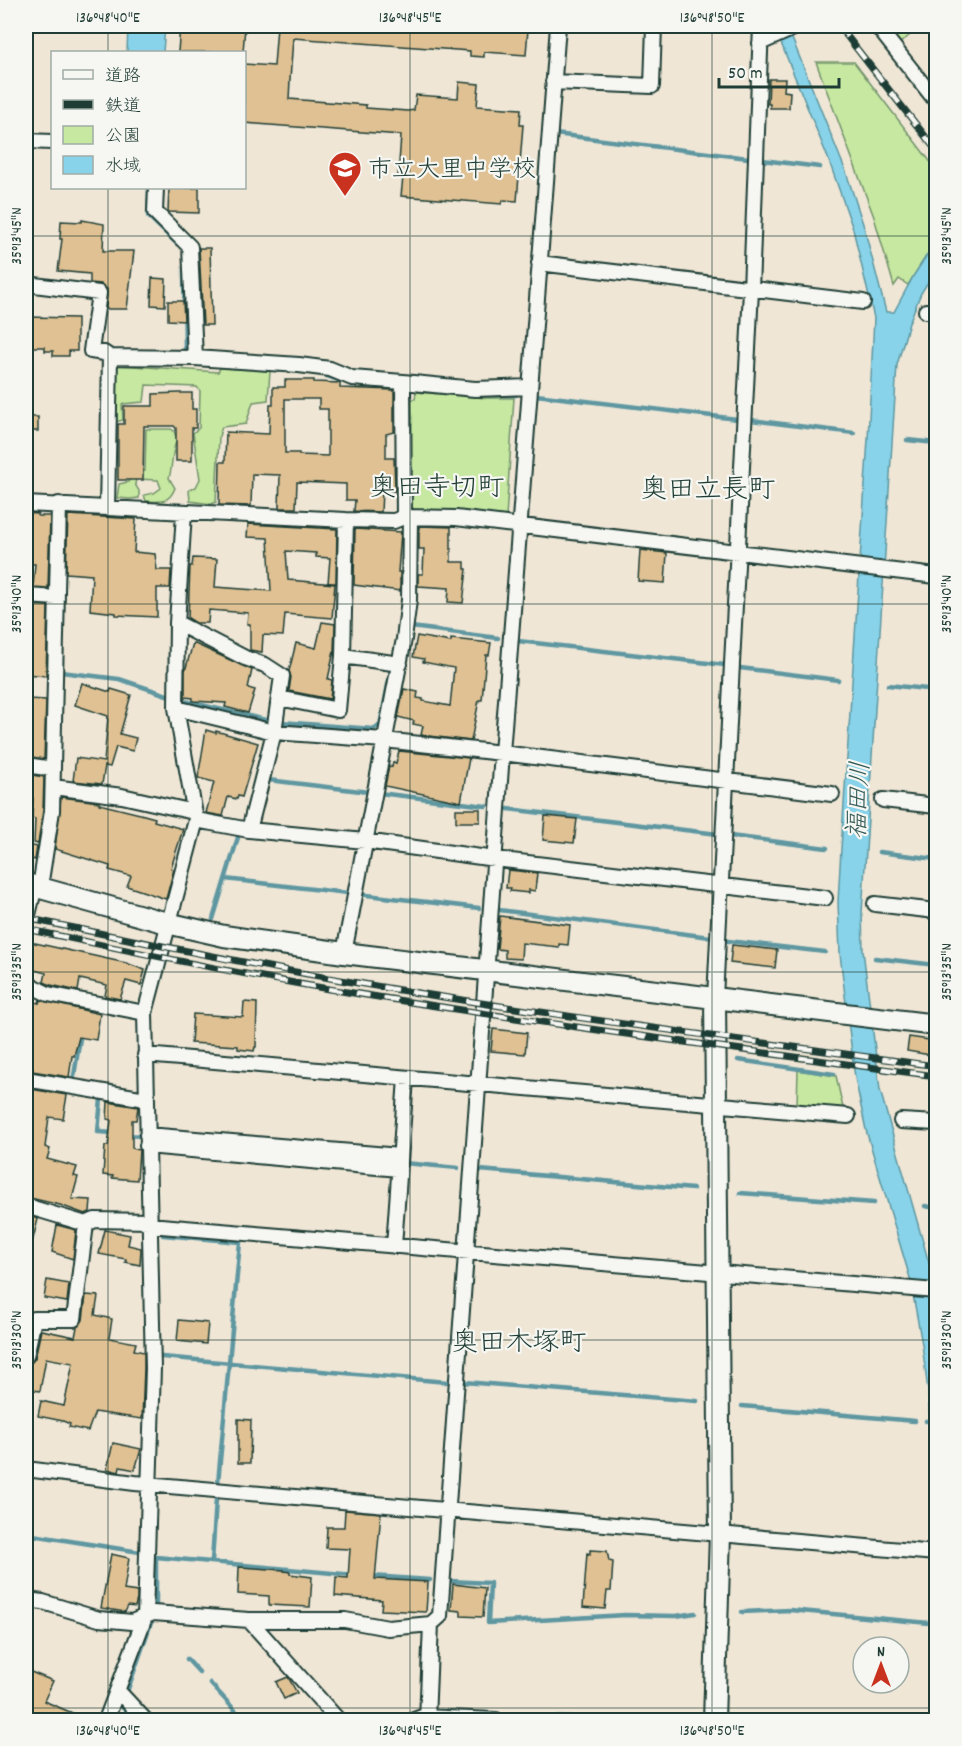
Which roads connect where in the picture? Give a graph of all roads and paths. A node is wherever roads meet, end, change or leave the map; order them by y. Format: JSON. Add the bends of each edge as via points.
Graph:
{"nodes":[{"id":1,"x":558,"y":26,"type":"edge"},
{"id":2,"x":654,"y":26,"type":"edge"},
{"id":3,"x":761,"y":26,"type":"edge"},
{"id":4,"x":877,"y":26,"type":"edge"},
{"id":5,"x":794,"y":28,"type":"edge"},
{"id":6,"x":760,"y":43,"type":"junction"},
{"id":7,"x":553,"y":82,"type":"junction"},
{"id":8,"x":936,"y":101,"type":"edge"},
{"id":9,"x":26,"y":141,"type":"edge"},
{"id":10,"x":51,"y":142,"type":"edge"},
{"id":11,"x":156,"y":189,"type":"edge"},
{"id":12,"x":539,"y":262,"type":"junction"},
{"id":13,"x":26,"y":284,"type":"edge"},
{"id":14,"x":751,"y":290,"type":"junction"},
{"id":15,"x":863,"y":302,"type":"dead end"},
{"id":16,"x":110,"y":357,"type":"junction"},
{"id":17,"x":195,"y":358,"type":"junction"},
{"id":18,"x":403,"y":382,"type":"junction"},
{"id":19,"x":530,"y":387,"type":"junction"},
{"id":20,"x":26,"y":504,"type":"edge"},
{"id":21,"x":59,"y":504,"type":"junction"},
{"id":22,"x":107,"y":508,"type":"junction"},
{"id":23,"x":184,"y":513,"type":"junction"},
{"id":24,"x":407,"y":517,"type":"junction"},
{"id":25,"x":346,"y":520,"type":"junction"},
{"id":26,"x":519,"y":526,"type":"junction"},
{"id":27,"x":737,"y":552,"type":"junction"},
{"id":28,"x":936,"y":576,"type":"edge"},
{"id":29,"x":26,"y":596,"type":"edge"},
{"id":30,"x":57,"y":598,"type":"junction"},
{"id":31,"x":177,"y":623,"type":"junction"},
{"id":32,"x":343,"y":656,"type":"junction"},
{"id":33,"x":400,"y":664,"type":"junction"},
{"id":34,"x":279,"y":698,"type":"junction"},
{"id":35,"x":176,"y":708,"type":"junction"},
{"id":36,"x":274,"y":732,"type":"junction"},
{"id":37,"x":384,"y":740,"type":"junction"},
{"id":38,"x":502,"y":753,"type":"junction"},
{"id":39,"x":26,"y":765,"type":"edge"},
{"id":40,"x":53,"y":769,"type":"junction"},
{"id":41,"x":726,"y":781,"type":"junction"},
{"id":42,"x":53,"y":787,"type":"junction"},
{"id":43,"x":831,"y":794,"type":"dead end"},
{"id":44,"x":883,"y":800,"type":"dead end"},
{"id":45,"x":936,"y":806,"type":"edge"},
{"id":46,"x":195,"y":816,"type":"junction"},
{"id":47,"x":249,"y":830,"type":"junction"},
{"id":48,"x":365,"y":841,"type":"junction"},
{"id":49,"x":495,"y":859,"type":"junction"},
{"id":50,"x":722,"y":885,"type":"junction"},
{"id":51,"x":34,"y":886,"type":"edge"},
{"id":52,"x":825,"y":898,"type":"dead end"},
{"id":53,"x":875,"y":904,"type":"dead end"},
{"id":54,"x":936,"y":911,"type":"edge"},
{"id":55,"x":26,"y":923,"type":"edge"},
{"id":56,"x":167,"y":923,"type":"junction"},
{"id":57,"x":344,"y":953,"type":"junction"},
{"id":58,"x":487,"y":970,"type":"junction"},
{"id":59,"x":26,"y":983,"type":"edge"},
{"id":60,"x":715,"y":998,"type":"junction"},
{"id":61,"x":144,"y":1013,"type":"junction"},
{"id":62,"x":936,"y":1025,"type":"edge"},
{"id":63,"x":145,"y":1055,"type":"junction"},
{"id":64,"x":406,"y":1078,"type":"junction"},
{"id":65,"x":26,"y":1079,"type":"edge"},
{"id":66,"x":478,"y":1084,"type":"junction"},
{"id":67,"x":146,"y":1098,"type":"junction"},
{"id":68,"x":716,"y":1105,"type":"junction"},
{"id":69,"x":848,"y":1116,"type":"dead end"},
{"id":70,"x":901,"y":1120,"type":"dead end"},
{"id":71,"x":936,"y":1123,"type":"edge"},
{"id":72,"x":147,"y":1141,"type":"junction"},
{"id":73,"x":400,"y":1162,"type":"junction"},
{"id":74,"x":26,"y":1206,"type":"edge"},
{"id":75,"x":149,"y":1223,"type":"junction"},
{"id":76,"x":86,"y":1224,"type":"junction"},
{"id":77,"x":394,"y":1246,"type":"junction"},
{"id":78,"x":465,"y":1252,"type":"junction"},
{"id":79,"x":717,"y":1274,"type":"junction"},
{"id":80,"x":936,"y":1291,"type":"edge"},
{"id":81,"x":26,"y":1356,"type":"edge"},
{"id":82,"x":26,"y":1469,"type":"edge"},
{"id":83,"x":150,"y":1485,"type":"junction"},
{"id":84,"x":448,"y":1511,"type":"junction"},
{"id":85,"x":720,"y":1535,"type":"junction"},
{"id":86,"x":934,"y":1552,"type":"edge"},
{"id":87,"x":26,"y":1600,"type":"edge"},
{"id":88,"x":145,"y":1617,"type":"junction"},
{"id":89,"x":249,"y":1620,"type":"junction"},
{"id":90,"x":431,"y":1624,"type":"junction"},
{"id":91,"x":118,"y":1691,"type":"junction"},
{"id":92,"x":423,"y":1719,"type":"edge"},
{"id":93,"x":106,"y":1720,"type":"edge"},
{"id":94,"x":145,"y":1720,"type":"edge"},
{"id":95,"x":338,"y":1720,"type":"edge"},
{"id":96,"x":496,"y":1720,"type":"edge"},
{"id":97,"x":714,"y":1720,"type":"edge"}],
"edges":[{"from":1,"to":7,"type":"street"},
{"from":2,"to":7,"type":"street","via":[[652,86]]},
{"from":3,"to":6,"type":"street"},
{"from":4,"to":8,"type":"street"},
{"from":5,"to":6,"type":"street"},
{"from":6,"to":14,"type":"street"},
{"from":7,"to":12,"type":"street"},
{"from":9,"to":10,"type":"street"},
{"from":11,"to":17,"type":"street","via":[[155,212],[190,247]]},
{"from":12,"to":14,"type":"street"},
{"from":12,"to":19,"type":"street"},
{"from":13,"to":16,"type":"street","via":[[99,293],[91,351]]},
{"from":14,"to":15,"type":"street"},
{"from":14,"to":27,"type":"street"},
{"from":16,"to":17,"type":"street"},
{"from":16,"to":22,"type":"street"},
{"from":17,"to":18,"type":"street","via":[[299,365],[330,369],[352,378]]},
{"from":18,"to":19,"type":"street","via":[[475,389]]},
{"from":18,"to":24,"type":"street"},
{"from":19,"to":26,"type":"street"},
{"from":20,"to":21,"type":"street"},
{"from":21,"to":22,"type":"street"},
{"from":21,"to":30,"type":"street"},
{"from":22,"to":23,"type":"street"},
{"from":23,"to":25,"type":"street"},
{"from":23,"to":31,"type":"street"},
{"from":24,"to":25,"type":"street","via":[[394,521]]},
{"from":24,"to":26,"type":"street"},
{"from":24,"to":33,"type":"street","via":[[409,600]]},
{"from":25,"to":32,"type":"street"},
{"from":26,"to":27,"type":"street"},
{"from":26,"to":38,"type":"street"},
{"from":27,"to":28,"type":"street"},
{"from":27,"to":41,"type":"street"},
{"from":29,"to":30,"type":"street"},
{"from":30,"to":40,"type":"street"},
{"from":31,"to":34,"type":"street","via":[[282,676]]},
{"from":31,"to":35,"type":"street"},
{"from":32,"to":33,"type":"street"},
{"from":32,"to":34,"type":"street","via":[[338,710]]},
{"from":33,"to":37,"type":"street"},
{"from":34,"to":36,"type":"street"},
{"from":35,"to":36,"type":"street"},
{"from":35,"to":46,"type":"street"},
{"from":36,"to":37,"type":"street"},
{"from":36,"to":47,"type":"street"},
{"from":37,"to":38,"type":"street"},
{"from":37,"to":48,"type":"street"},
{"from":38,"to":41,"type":"street"},
{"from":38,"to":49,"type":"street"},
{"from":39,"to":40,"type":"street"},
{"from":40,"to":42,"type":"street"},
{"from":41,"to":43,"type":"street"},
{"from":41,"to":50,"type":"street"},
{"from":42,"to":46,"type":"street","via":[[122,796]]},
{"from":42,"to":51,"type":"street","via":[[52,811]]},
{"from":44,"to":45,"type":"street"},
{"from":46,"to":47,"type":"street"},
{"from":46,"to":56,"type":"street"},
{"from":47,"to":48,"type":"street"},
{"from":48,"to":49,"type":"street"},
{"from":48,"to":57,"type":"street"},
{"from":49,"to":50,"type":"street"},
{"from":49,"to":58,"type":"street"},
{"from":50,"to":52,"type":"street"},
{"from":50,"to":60,"type":"street"},
{"from":51,"to":55,"type":"street"},
{"from":51,"to":56,"type":"street"},
{"from":53,"to":54,"type":"street"},
{"from":56,"to":57,"type":"street","via":[[224,936]]},
{"from":56,"to":61,"type":"street"},
{"from":57,"to":58,"type":"street"},
{"from":58,"to":60,"type":"street"},
{"from":58,"to":66,"type":"street"},
{"from":59,"to":61,"type":"street","via":[[48,994]]},
{"from":60,"to":62,"type":"street"},
{"from":60,"to":68,"type":"street"},
{"from":61,"to":63,"type":"street"},
{"from":63,"to":64,"type":"street"},
{"from":63,"to":67,"type":"street"},
{"from":64,"to":66,"type":"street"},
{"from":64,"to":73,"type":"street"},
{"from":65,"to":67,"type":"street"},
{"from":66,"to":68,"type":"street"},
{"from":66,"to":78,"type":"street"},
{"from":67,"to":72,"type":"street"},
{"from":68,"to":69,"type":"street"},
{"from":68,"to":79,"type":"street"},
{"from":70,"to":71,"type":"street"},
{"from":72,"to":73,"type":"street"},
{"from":72,"to":75,"type":"street"},
{"from":73,"to":77,"type":"street"},
{"from":74,"to":76,"type":"street"},
{"from":75,"to":76,"type":"street","via":[[94,1220]]},
{"from":75,"to":77,"type":"street"},
{"from":75,"to":83,"type":"street","via":[[153,1368]]},
{"from":76,"to":81,"type":"street","via":[[74,1319],[34,1319]]},
{"from":77,"to":78,"type":"street"},
{"from":78,"to":79,"type":"street"},
{"from":78,"to":84,"type":"street"},
{"from":79,"to":80,"type":"street"},
{"from":79,"to":85,"type":"street"},
{"from":82,"to":83,"type":"street"},
{"from":83,"to":84,"type":"street"},
{"from":83,"to":88,"type":"street"},
{"from":84,"to":85,"type":"street"},
{"from":84,"to":90,"type":"street","via":[[440,1616]]},
{"from":85,"to":86,"type":"street"},
{"from":85,"to":97,"type":"street"},
{"from":87,"to":88,"type":"street","via":[[99,1619],[132,1622]]},
{"from":88,"to":89,"type":"street","via":[[153,1612]]},
{"from":88,"to":91,"type":"street"},
{"from":89,"to":90,"type":"street","via":[[345,1620],[388,1628]]},
{"from":89,"to":95,"type":"street"},
{"from":90,"to":92,"type":"street"},
{"from":91,"to":93,"type":"street"},
{"from":91,"to":94,"type":"street"},
{"from":92,"to":96,"type":"street"}]}
